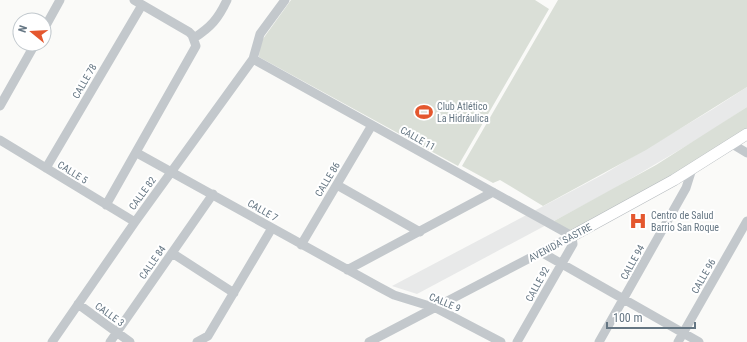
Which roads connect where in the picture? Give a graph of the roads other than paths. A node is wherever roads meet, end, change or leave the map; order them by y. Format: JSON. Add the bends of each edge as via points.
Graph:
{"nodes":[{"id":1,"x":60,"y":0,"type":"edge"},
{"id":2,"x":228,"y":0,"type":"edge"},
{"id":3,"x":285,"y":0,"type":"edge"},
{"id":4,"x":138,"y":2,"type":"edge"},
{"id":5,"x":52,"y":14,"type":"edge"},
{"id":6,"x":191,"y":35,"type":"junction"},
{"id":7,"x":30,"y":52,"type":"edge"},
{"id":8,"x":253,"y":59,"type":"junction"},
{"id":9,"x":0,"y":106,"type":"edge"},
{"id":10,"x":372,"y":125,"type":"junction"},
{"id":11,"x":747,"y":134,"type":"edge"},
{"id":12,"x":0,"y":140,"type":"edge"},
{"id":13,"x":732,"y":144,"type":"junction"},
{"id":14,"x":137,"y":153,"type":"junction"},
{"id":15,"x":747,"y":153,"type":"edge"},
{"id":16,"x":46,"y":168,"type":"junction"},
{"id":17,"x":692,"y":169,"type":"junction"},
{"id":18,"x":171,"y":171,"type":"junction"},
{"id":19,"x":337,"y":185,"type":"junction"},
{"id":20,"x":493,"y":192,"type":"junction"},
{"id":21,"x":213,"y":194,"type":"junction"},
{"id":22,"x":106,"y":205,"type":"junction"},
{"id":23,"x":747,"y":221,"type":"edge"},
{"id":24,"x":135,"y":222,"type":"junction"},
{"id":25,"x":272,"y":228,"type":"junction"},
{"id":26,"x":420,"y":232,"type":"junction"},
{"id":27,"x":572,"y":236,"type":"junction"},
{"id":28,"x":302,"y":245,"type":"junction"},
{"id":29,"x":541,"y":252,"type":"junction"},
{"id":30,"x":172,"y":253,"type":"junction"},
{"id":31,"x":561,"y":264,"type":"junction"},
{"id":32,"x":347,"y":270,"type":"junction"},
{"id":33,"x":379,"y":287,"type":"joint"},
{"id":34,"x":234,"y":293,"type":"junction"},
{"id":35,"x":623,"y":299,"type":"junction"},
{"id":36,"x":78,"y":304,"type":"junction"},
{"id":37,"x":436,"y":308,"type":"junction"},
{"id":38,"x":116,"y":332,"type":"junction"},
{"id":39,"x":683,"y":333,"type":"junction"},
{"id":40,"x":497,"y":341,"type":"edge"},
{"id":41,"x":52,"y":342,"type":"edge"},
{"id":42,"x":110,"y":342,"type":"edge"},
{"id":43,"x":130,"y":342,"type":"edge"},
{"id":44,"x":198,"y":342,"type":"edge"},
{"id":45,"x":369,"y":342,"type":"edge"},
{"id":46,"x":517,"y":342,"type":"edge"},
{"id":47,"x":599,"y":342,"type":"edge"},
{"id":48,"x":678,"y":342,"type":"edge"},
{"id":49,"x":699,"y":342,"type":"edge"}],
"edges":[{"from":1,"to":5,"type":"street"},
{"from":2,"to":6,"type":"street","via":[[209,28]]},
{"from":3,"to":8,"type":"street","via":[[260,34]]},
{"from":4,"to":6,"type":"street"},
{"from":4,"to":16,"type":"street","name":"CALLE 78"},
{"from":6,"to":14,"type":"street","via":[[196,46]]},
{"from":7,"to":9,"type":"street"},
{"from":8,"to":10,"type":"street","name":"CALLE 11"},
{"from":8,"to":18,"type":"street","name":"CALLE 82"},
{"from":10,"to":19,"type":"street","name":"CALLE 86"},
{"from":10,"to":20,"type":"street","name":"CALLE 11"},
{"from":11,"to":13,"type":"main road","name":"AVENIDA SASTRE"},
{"from":12,"to":16,"type":"street","name":"CALLE 5"},
{"from":13,"to":15,"type":"street"},
{"from":13,"to":17,"type":"main road","name":"AVENIDA SASTRE"},
{"from":14,"to":18,"type":"street","name":"CALLE 7"},
{"from":14,"to":22,"type":"street"},
{"from":16,"to":22,"type":"street","name":"CALLE 5"},
{"from":17,"to":27,"type":"main road","name":"AVENIDA SASTRE"},
{"from":17,"to":35,"type":"street","name":"CALLE 94","via":[[686,188]]},
{"from":18,"to":21,"type":"street","name":"CALLE 7"},
{"from":18,"to":24,"type":"street","name":"CALLE 82"},
{"from":19,"to":26,"type":"street"},
{"from":19,"to":28,"type":"street","name":"CALLE 86"},
{"from":20,"to":26,"type":"street"},
{"from":20,"to":27,"type":"street","name":"CALLE 11"},
{"from":21,"to":25,"type":"street","name":"CALLE 7"},
{"from":21,"to":30,"type":"street","name":"CALLE 84"},
{"from":22,"to":24,"type":"street","name":"CALLE 5"},
{"from":23,"to":39,"type":"street","name":"CALLE 96"},
{"from":24,"to":36,"type":"street","name":"CALLE 82"},
{"from":25,"to":28,"type":"street","name":"CALLE 7"},
{"from":25,"to":34,"type":"street"},
{"from":26,"to":32,"type":"street"},
{"from":27,"to":29,"type":"street","name":"AVENIDA SASTRE"},
{"from":27,"to":31,"type":"street","name":"CALLE 92","via":[[573,244]]},
{"from":28,"to":32,"type":"street","name":"CALLE 7"},
{"from":29,"to":31,"type":"street"},
{"from":29,"to":37,"type":"street","name":"AVENIDA SASTRE"},
{"from":30,"to":34,"type":"street"},
{"from":30,"to":38,"type":"street","name":"CALLE 84"},
{"from":31,"to":35,"type":"street"},
{"from":31,"to":46,"type":"street","name":"CALLE 92"},
{"from":32,"to":33,"type":"street","name":"CALLE 7"},
{"from":33,"to":37,"type":"street","name":"CALLE 9","via":[[394,295]]},
{"from":34,"to":44,"type":"street","via":[[208,336]]},
{"from":35,"to":39,"type":"street"},
{"from":35,"to":47,"type":"street","name":"CALLE 94"},
{"from":36,"to":38,"type":"street","name":"CALLE 3"},
{"from":36,"to":41,"type":"street","name":"CALLE 82"},
{"from":37,"to":40,"type":"street","name":"CALLE 9"},
{"from":37,"to":45,"type":"street","name":"AVENIDA SASTRE"},
{"from":38,"to":42,"type":"street","name":"CALLE 84"},
{"from":38,"to":43,"type":"street","name":"CALLE 3"},
{"from":39,"to":48,"type":"street","name":"CALLE 96"},
{"from":39,"to":49,"type":"street"}]}
